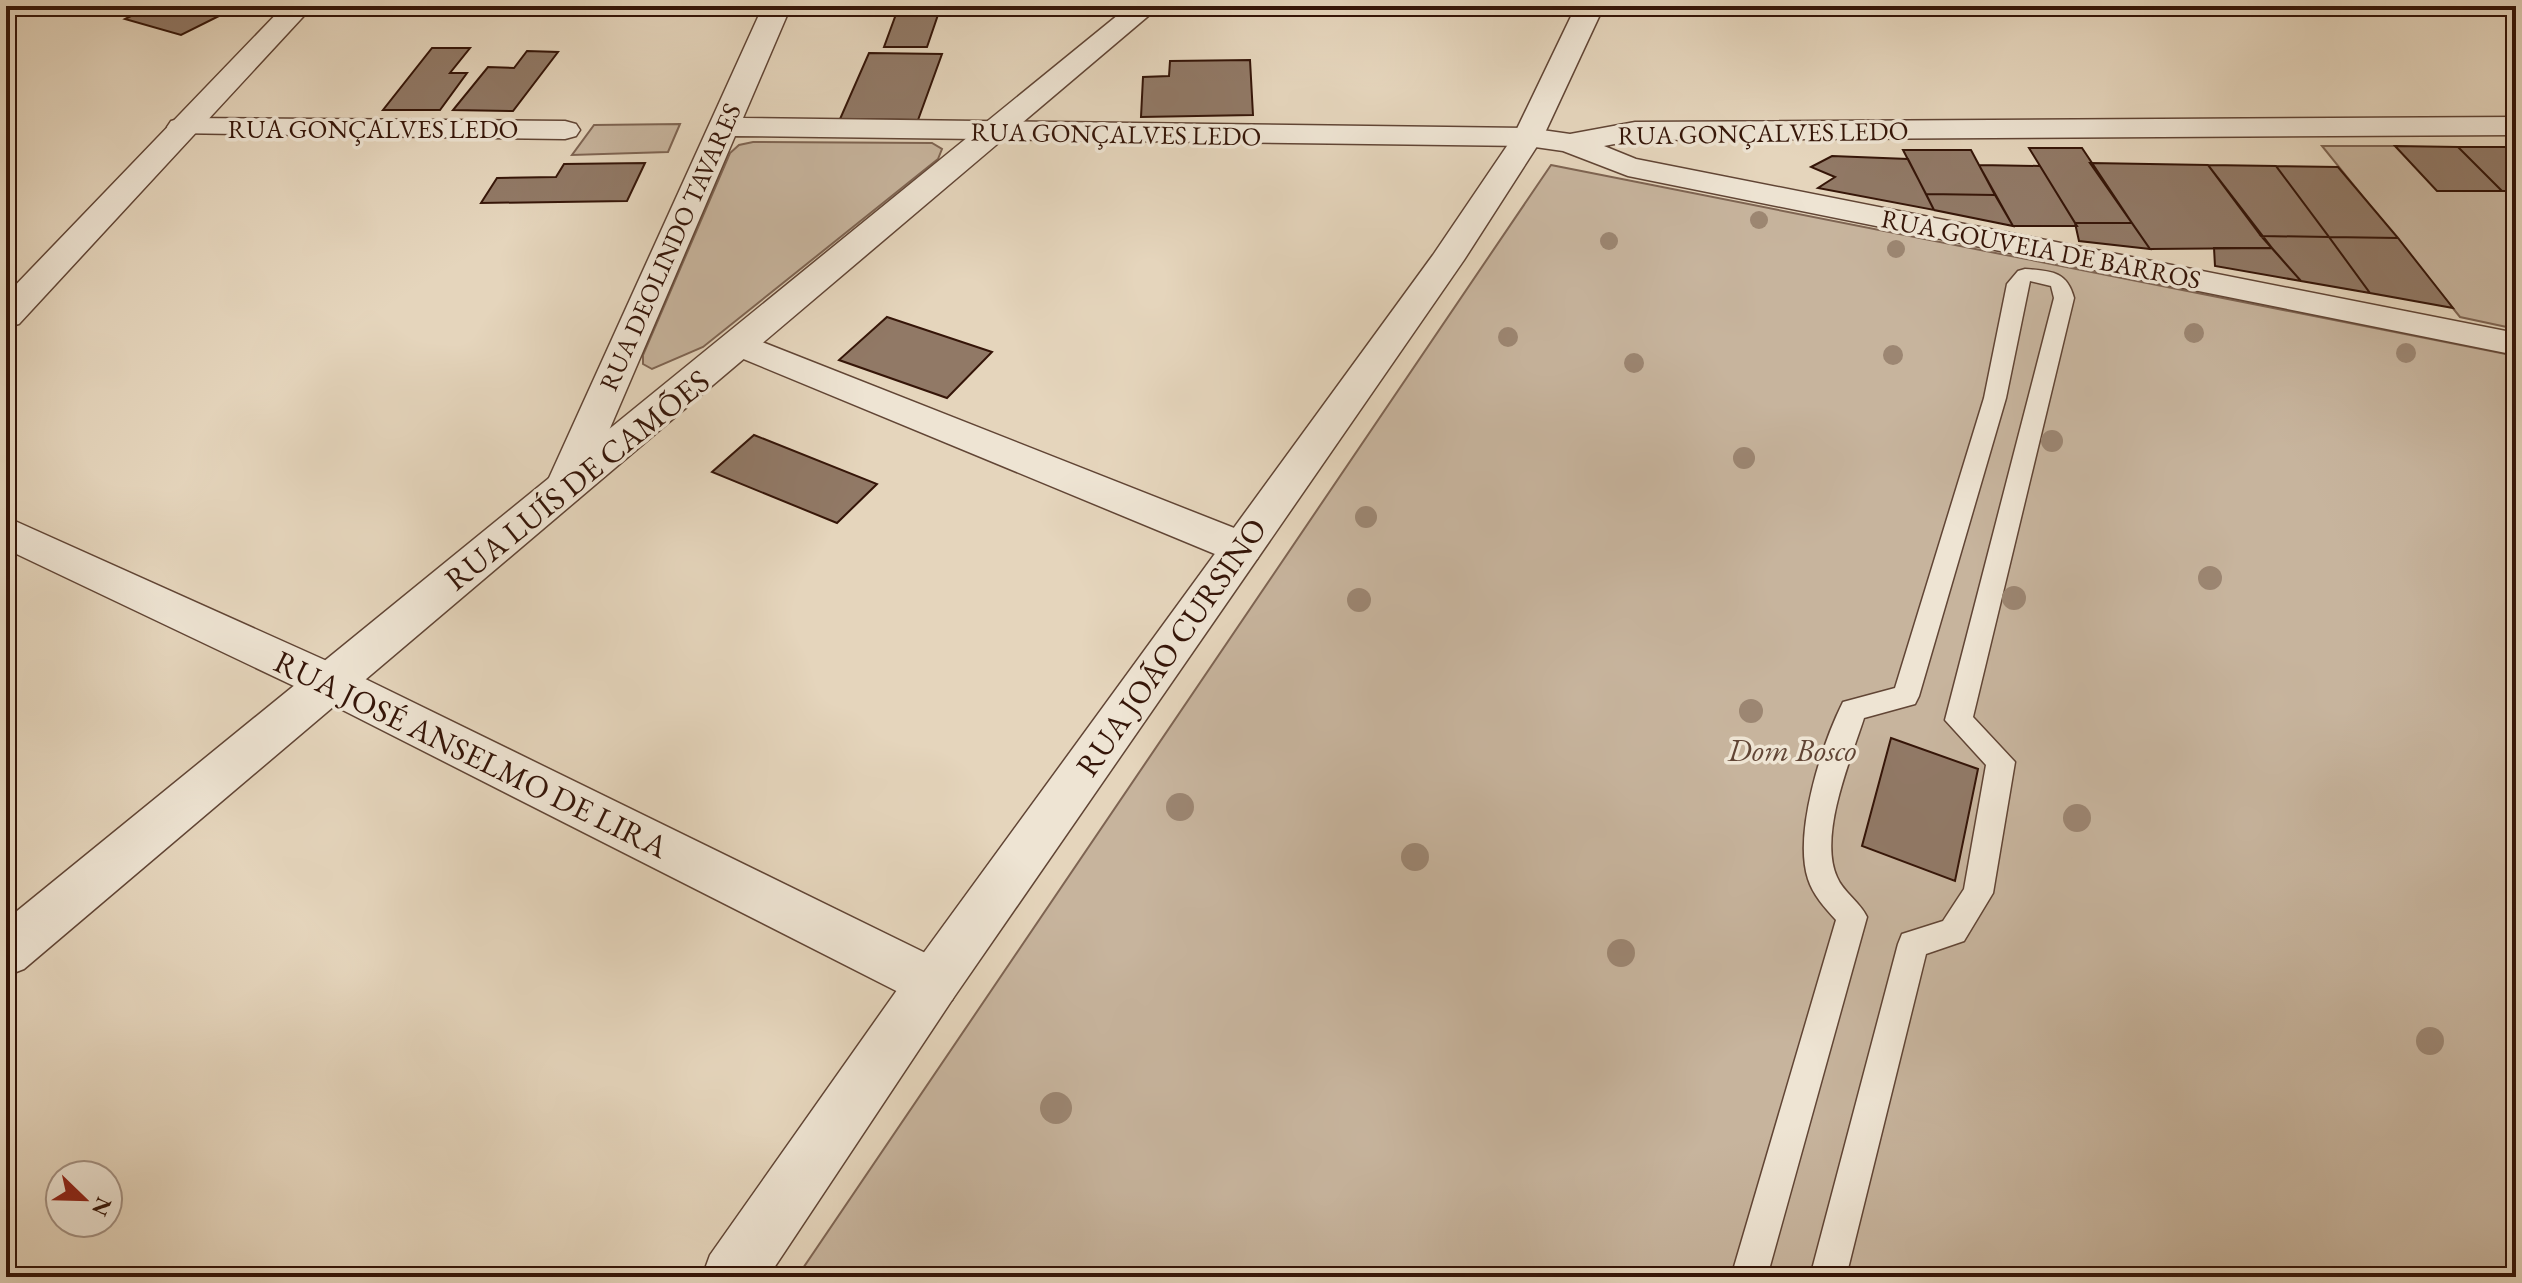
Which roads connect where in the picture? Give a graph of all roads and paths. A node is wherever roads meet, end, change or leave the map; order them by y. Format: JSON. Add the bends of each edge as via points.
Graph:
{"nodes":[{"id":1,"x":299,"y":6,"type":"edge"},
{"id":2,"x":777,"y":6,"type":"edge"},
{"id":3,"x":1146,"y":6,"type":"edge"},
{"id":4,"x":1590,"y":6,"type":"edge"},
{"id":5,"x":2516,"y":126,"type":"edge"},
{"id":6,"x":182,"y":127,"type":"junction"},
{"id":7,"x":723,"y":127,"type":"junction"},
{"id":8,"x":565,"y":130,"type":"dead end"},
{"id":9,"x":995,"y":133,"type":"junction"},
{"id":10,"x":1549,"y":140,"type":"junction"},
{"id":11,"x":6,"y":316,"type":"edge"},
{"id":12,"x":2516,"y":344,"type":"edge"},
{"id":13,"x":742,"y":345,"type":"junction"},
{"id":14,"x":564,"y":489,"type":"junction"},
{"id":15,"x":6,"y":532,"type":"edge"},
{"id":16,"x":1242,"y":548,"type":"junction"},
{"id":17,"x":331,"y":683,"type":"junction"},
{"id":18,"x":6,"y":952,"type":"edge"},
{"id":19,"x":933,"y":983,"type":"junction"},
{"id":20,"x":732,"y":1277,"type":"edge"},
{"id":21,"x":1749,"y":1277,"type":"edge"},
{"id":22,"x":1828,"y":1277,"type":"edge"}],
"edges":[{"from":1,"to":6,"type":"street"},
{"from":2,"to":7,"type":"street","name":"RUA DEOLINDO TAVARES"},
{"from":3,"to":9,"type":"street","name":"RUA LUÍS DE CAMÕES"},
{"from":4,"to":10,"type":"street","name":"RUA JOÃO CURSINO"},
{"from":5,"to":10,"type":"street","name":"RUA GONÇALVES LEDO","via":[[1635,131]]},
{"from":6,"to":8,"type":"street","name":"RUA GONÇALVES LEDO"},
{"from":6,"to":11,"type":"street"},
{"from":7,"to":9,"type":"street","name":"RUA GONÇALVES LEDO"},
{"from":7,"to":14,"type":"street","name":"RUA DEOLINDO TAVARES"},
{"from":9,"to":10,"type":"street","name":"RUA GONÇALVES LEDO"},
{"from":9,"to":13,"type":"street","name":"RUA LUÍS DE CAMÕES"},
{"from":10,"to":12,"type":"street","name":"RUA GOUVEIA DE BARROS","via":[[1628,167]]},
{"from":10,"to":16,"type":"street","name":"RUA JOÃO CURSINO","via":[[1447,260]]},
{"from":13,"to":14,"type":"street","name":"RUA LUÍS DE CAMÕES"},
{"from":13,"to":16,"type":"street"},
{"from":14,"to":17,"type":"street","name":"RUA LUÍS DE CAMÕES"},
{"from":15,"to":17,"type":"street","name":"RUA JOSÉ ANSELMO DE LIRA"},
{"from":16,"to":19,"type":"street","name":"RUA JOÃO CURSINO"},
{"from":17,"to":18,"type":"street","name":"RUA LUÍS DE CAMÕES"},
{"from":17,"to":19,"type":"street","name":"RUA JOSÉ ANSELMO DE LIRA"},
{"from":19,"to":20,"type":"street","name":"RUA JOÃO CURSINO"},
{"from":21,"to":22,"type":"lane","via":[[1852,917],[1822,880],[1817,838],[1837,761],[1853,710],[1906,696],[1995,398],[2017,284],[2025,275],[2050,277],[2065,290],[2064,298],[1959,720],[2001,762],[1978,893],[1953,931],[1913,944]]}]}
